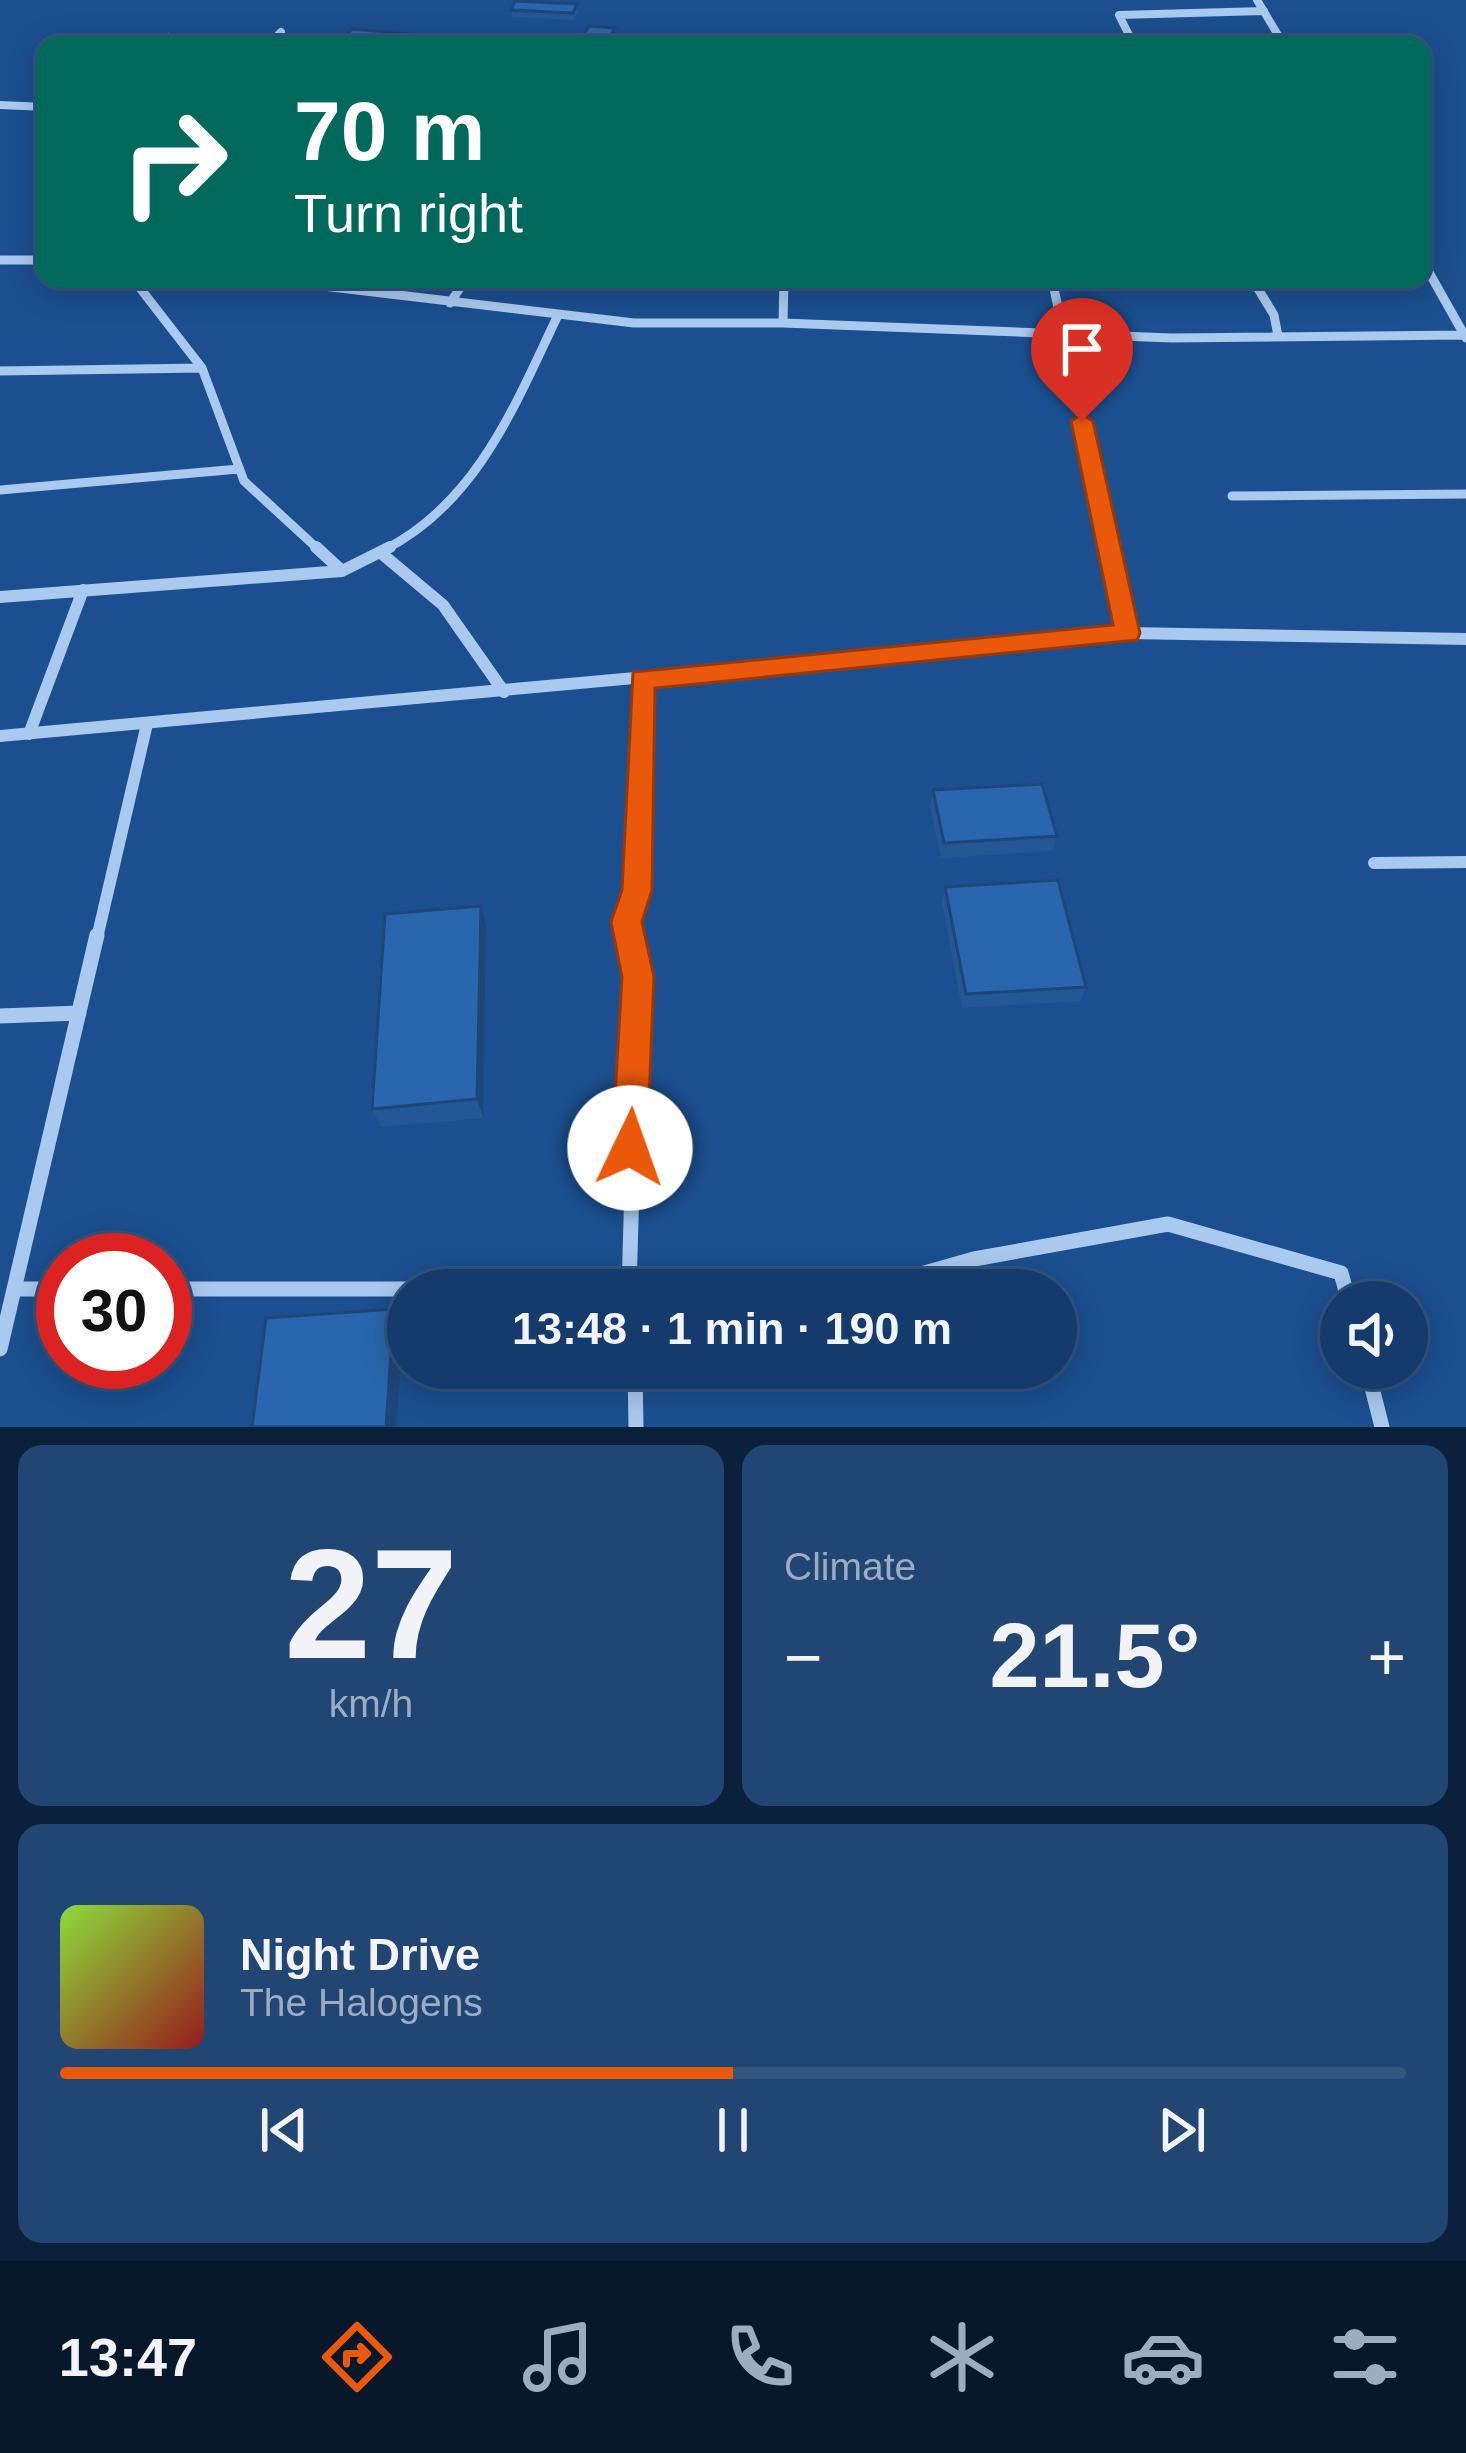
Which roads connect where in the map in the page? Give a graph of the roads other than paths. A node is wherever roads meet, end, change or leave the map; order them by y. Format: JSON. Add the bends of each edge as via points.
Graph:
{"nodes":[{"id":1,"x":1257,"y":0,"type":"edge"},
{"id":2,"x":1264,"y":11,"type":"junction"},
{"id":3,"x":281,"y":32,"type":"dead end"},
{"id":4,"x":277,"y":36,"type":"edge"},
{"id":5,"x":1130,"y":36,"type":"edge"},
{"id":6,"x":1279,"y":36,"type":"edge"},
{"id":7,"x":0,"y":105,"type":"edge"},
{"id":8,"x":36,"y":107,"type":"edge"},
{"id":9,"x":0,"y":260,"type":"edge"},
{"id":10,"x":36,"y":260,"type":"edge"},
{"id":11,"x":1431,"y":276,"type":"edge"},
{"id":12,"x":140,"y":288,"type":"edge"},
{"id":13,"x":334,"y":288,"type":"edge"},
{"id":14,"x":460,"y":288,"type":"edge"},
{"id":15,"x":784,"y":288,"type":"edge"},
{"id":16,"x":1054,"y":288,"type":"edge"},
{"id":17,"x":1258,"y":288,"type":"edge"},
{"id":18,"x":450,"y":303,"type":"junction"},
{"id":19,"x":558,"y":314,"type":"junction"},
{"id":20,"x":783,"y":323,"type":"junction"},
{"id":21,"x":1064,"y":336,"type":"junction"},
{"id":22,"x":1278,"y":336,"type":"junction"},
{"id":23,"x":1465,"y":336,"type":"edge"},
{"id":24,"x":202,"y":368,"type":"junction"},
{"id":25,"x":0,"y":371,"type":"edge"},
{"id":26,"x":239,"y":470,"type":"junction"},
{"id":27,"x":0,"y":490,"type":"edge"},
{"id":28,"x":1466,"y":494,"type":"edge"},
{"id":29,"x":1232,"y":496,"type":"dead end"},
{"id":30,"x":381,"y":553,"type":"junction"},
{"id":31,"x":342,"y":571,"type":"junction"},
{"id":32,"x":83,"y":590,"type":"junction"},
{"id":33,"x":0,"y":597,"type":"edge"},
{"id":34,"x":1127,"y":633,"type":"junction"},
{"id":35,"x":1466,"y":639,"type":"edge"},
{"id":36,"x":642,"y":679,"type":"junction"},
{"id":37,"x":504,"y":692,"type":"junction"},
{"id":38,"x":147,"y":724,"type":"junction"},
{"id":39,"x":29,"y":734,"type":"junction"},
{"id":40,"x":0,"y":736,"type":"edge"},
{"id":41,"x":1374,"y":862,"type":"dead end"},
{"id":42,"x":1466,"y":862,"type":"edge"},
{"id":43,"x":79,"y":1013,"type":"junction"},
{"id":44,"x":0,"y":1016,"type":"edge"},
{"id":45,"x":630,"y":1269,"type":"edge"},
{"id":46,"x":939,"y":1269,"type":"edge"},
{"id":47,"x":1343,"y":1281,"type":"edge"},
{"id":48,"x":14,"y":1288,"type":"junction"},
{"id":49,"x":36,"y":1288,"type":"edge"},
{"id":50,"x":192,"y":1289,"type":"edge"},
{"id":51,"x":387,"y":1289,"type":"edge"},
{"id":52,"x":0,"y":1348,"type":"edge"},
{"id":53,"x":635,"y":1389,"type":"edge"},
{"id":54,"x":1372,"y":1389,"type":"edge"},
{"id":55,"x":636,"y":1427,"type":"edge"},
{"id":56,"x":1382,"y":1427,"type":"edge"}],
"edges":[{"from":1,"to":2,"type":"street"},
{"from":2,"to":5,"type":"street","via":[[1119,15]]},
{"from":2,"to":6,"type":"street"},
{"from":3,"to":4,"type":"street"},
{"from":7,"to":8,"type":"street"},
{"from":9,"to":10,"type":"street"},
{"from":11,"to":23,"type":"street"},
{"from":12,"to":24,"type":"street"},
{"from":13,"to":18,"type":"street"},
{"from":14,"to":18,"type":"street"},
{"from":15,"to":20,"type":"street"},
{"from":16,"to":21,"type":"street"},
{"from":17,"to":22,"type":"street"},
{"from":18,"to":19,"type":"street"},
{"from":19,"to":20,"type":"street"},
{"from":19,"to":30,"type":"street","via":[[495,447],[422,531]]},
{"from":20,"to":21,"type":"street"},
{"from":21,"to":22,"type":"street"},
{"from":21,"to":34,"type":"street"},
{"from":22,"to":23,"type":"street"},
{"from":24,"to":25,"type":"street"},
{"from":24,"to":26,"type":"street"},
{"from":26,"to":27,"type":"street"},
{"from":26,"to":31,"type":"street"},
{"from":28,"to":29,"type":"street"},
{"from":30,"to":31,"type":"street"},
{"from":30,"to":37,"type":"street","via":[[443,605]]},
{"from":31,"to":32,"type":"street"},
{"from":32,"to":33,"type":"street"},
{"from":32,"to":39,"type":"street"},
{"from":34,"to":35,"type":"street"},
{"from":34,"to":36,"type":"street"},
{"from":36,"to":37,"type":"street"},
{"from":36,"to":45,"type":"street","via":[[637,890],[626,922],[638,977]]},
{"from":37,"to":38,"type":"street"},
{"from":38,"to":39,"type":"street"},
{"from":38,"to":43,"type":"street"},
{"from":39,"to":40,"type":"street"},
{"from":41,"to":42,"type":"street"},
{"from":43,"to":44,"type":"street"},
{"from":43,"to":48,"type":"street"},
{"from":46,"to":47,"type":"street","via":[[1168,1224],[1341,1273]]},
{"from":48,"to":49,"type":"street"},
{"from":48,"to":52,"type":"street"},
{"from":50,"to":51,"type":"street"},
{"from":53,"to":55,"type":"street"},
{"from":54,"to":56,"type":"street"}]}
